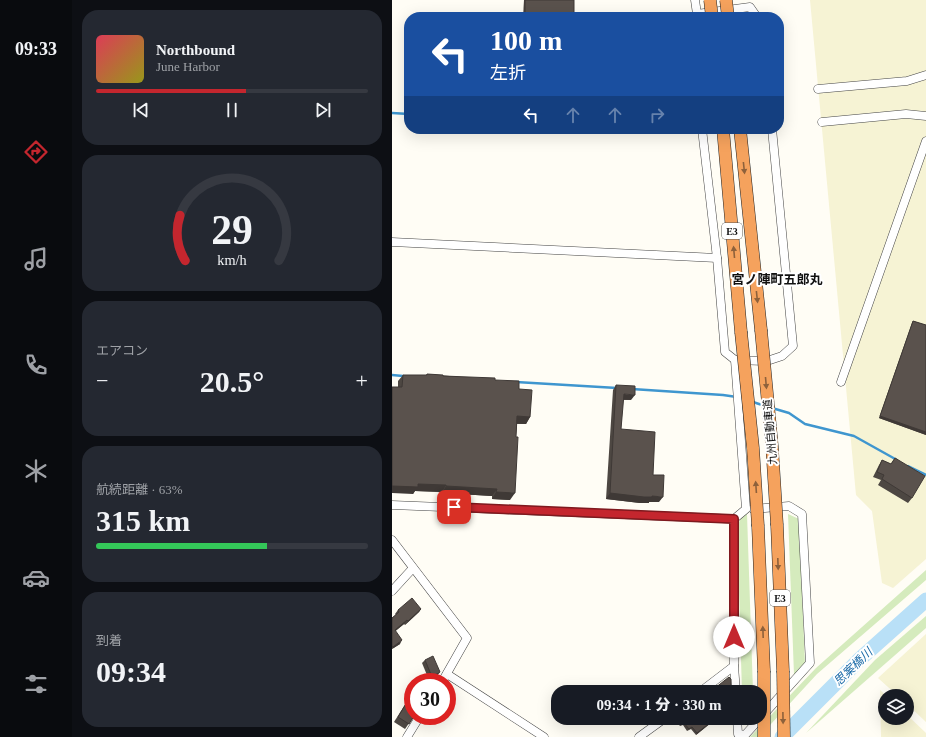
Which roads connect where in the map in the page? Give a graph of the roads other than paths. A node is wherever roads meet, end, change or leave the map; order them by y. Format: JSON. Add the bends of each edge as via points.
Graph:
{"nodes":[{"id":1,"x":695,"y":0,"type":"edge"},
{"id":2,"x":710,"y":0,"type":"edge"},
{"id":3,"x":726,"y":0,"type":"edge"},
{"id":4,"x":697,"y":12,"type":"edge"},
{"id":5,"x":711,"y":12,"type":"edge"},
{"id":6,"x":717,"y":12,"type":"edge"},
{"id":7,"x":727,"y":12,"type":"edge"},
{"id":8,"x":754,"y":12,"type":"edge"},
{"id":9,"x":926,"y":74,"type":"edge"},
{"id":10,"x":818,"y":90,"type":"dead end"},
{"id":11,"x":926,"y":116,"type":"edge"},
{"id":12,"x":822,"y":122,"type":"dead end"},
{"id":13,"x":703,"y":134,"type":"edge"},
{"id":14,"x":722,"y":134,"type":"edge"},
{"id":15,"x":741,"y":134,"type":"edge"},
{"id":16,"x":772,"y":134,"type":"edge"},
{"id":17,"x":926,"y":141,"type":"edge"},
{"id":18,"x":392,"y":242,"type":"edge"},
{"id":19,"x":717,"y":258,"type":"junction"},
{"id":20,"x":735,"y":360,"type":"junction"},
{"id":21,"x":841,"y":382,"type":"dead end"},
{"id":22,"x":392,"y":505,"type":"edge"},
{"id":23,"x":746,"y":509,"type":"junction"},
{"id":24,"x":734,"y":519,"type":"junction"},
{"id":25,"x":392,"y":540,"type":"edge"},
{"id":26,"x":413,"y":568,"type":"junction"},
{"id":27,"x":392,"y":591,"type":"edge"},
{"id":28,"x":734,"y":666,"type":"junction"},
{"id":29,"x":448,"y":673,"type":"edge"},
{"id":30,"x":456,"y":680,"type":"edge"},
{"id":31,"x":709,"y":685,"type":"edge"},
{"id":32,"x":735,"y":685,"type":"edge"},
{"id":33,"x":767,"y":711,"type":"edge"},
{"id":34,"x":414,"y":725,"type":"edge"},
{"id":35,"x":655,"y":725,"type":"edge"},
{"id":36,"x":737,"y":725,"type":"edge"},
{"id":37,"x":754,"y":725,"type":"edge"},
{"id":38,"x":407,"y":737,"type":"edge"},
{"id":39,"x":544,"y":737,"type":"edge"},
{"id":40,"x":639,"y":737,"type":"edge"},
{"id":41,"x":764,"y":737,"type":"edge"},
{"id":42,"x":784,"y":737,"type":"edge"}],
"edges":[{"from":1,"to":4,"type":"street"},
{"from":2,"to":5,"type":"highway","bridge":true},
{"from":3,"to":7,"type":"highway","bridge":true},
{"from":6,"to":8,"type":"street","via":[[750,7]]},
{"from":9,"to":10,"type":"street","via":[[907,81]]},
{"from":11,"to":12,"type":"street","via":[[906,114]]},
{"from":13,"to":19,"type":"street"},
{"from":41,"to":14,"type":"highway","name":"九州自動車道","number":"E3","one_way":true,"bridge":true,"via":[[764,671],[753,448]]},
{"from":15,"to":42,"type":"highway","name":"九州自動車道","number":"E3","one_way":true,"bridge":true,"via":[[772,446]]},
{"from":16,"to":20,"type":"street","via":[[793,346],[782,356],[767,361]]},
{"from":17,"to":21,"type":"street"},
{"from":18,"to":19,"type":"street"},
{"from":19,"to":20,"type":"street","via":[[726,352]]},
{"from":20,"to":23,"type":"street"},
{"from":22,"to":24,"type":"street"},
{"from":23,"to":24,"type":"street"},
{"from":23,"to":33,"type":"street","via":[[789,506],[802,514],[810,663]]},
{"from":24,"to":28,"type":"street"},
{"from":25,"to":26,"type":"street"},
{"from":26,"to":27,"type":"street"},
{"from":26,"to":29,"type":"street","via":[[467,638]]},
{"from":28,"to":31,"type":"street"},
{"from":28,"to":32,"type":"street"},
{"from":30,"to":39,"type":"street"},
{"from":34,"to":38,"type":"street"},
{"from":35,"to":40,"type":"street"},
{"from":36,"to":37,"type":"street","via":[[738,734],[745,735]]}]}
